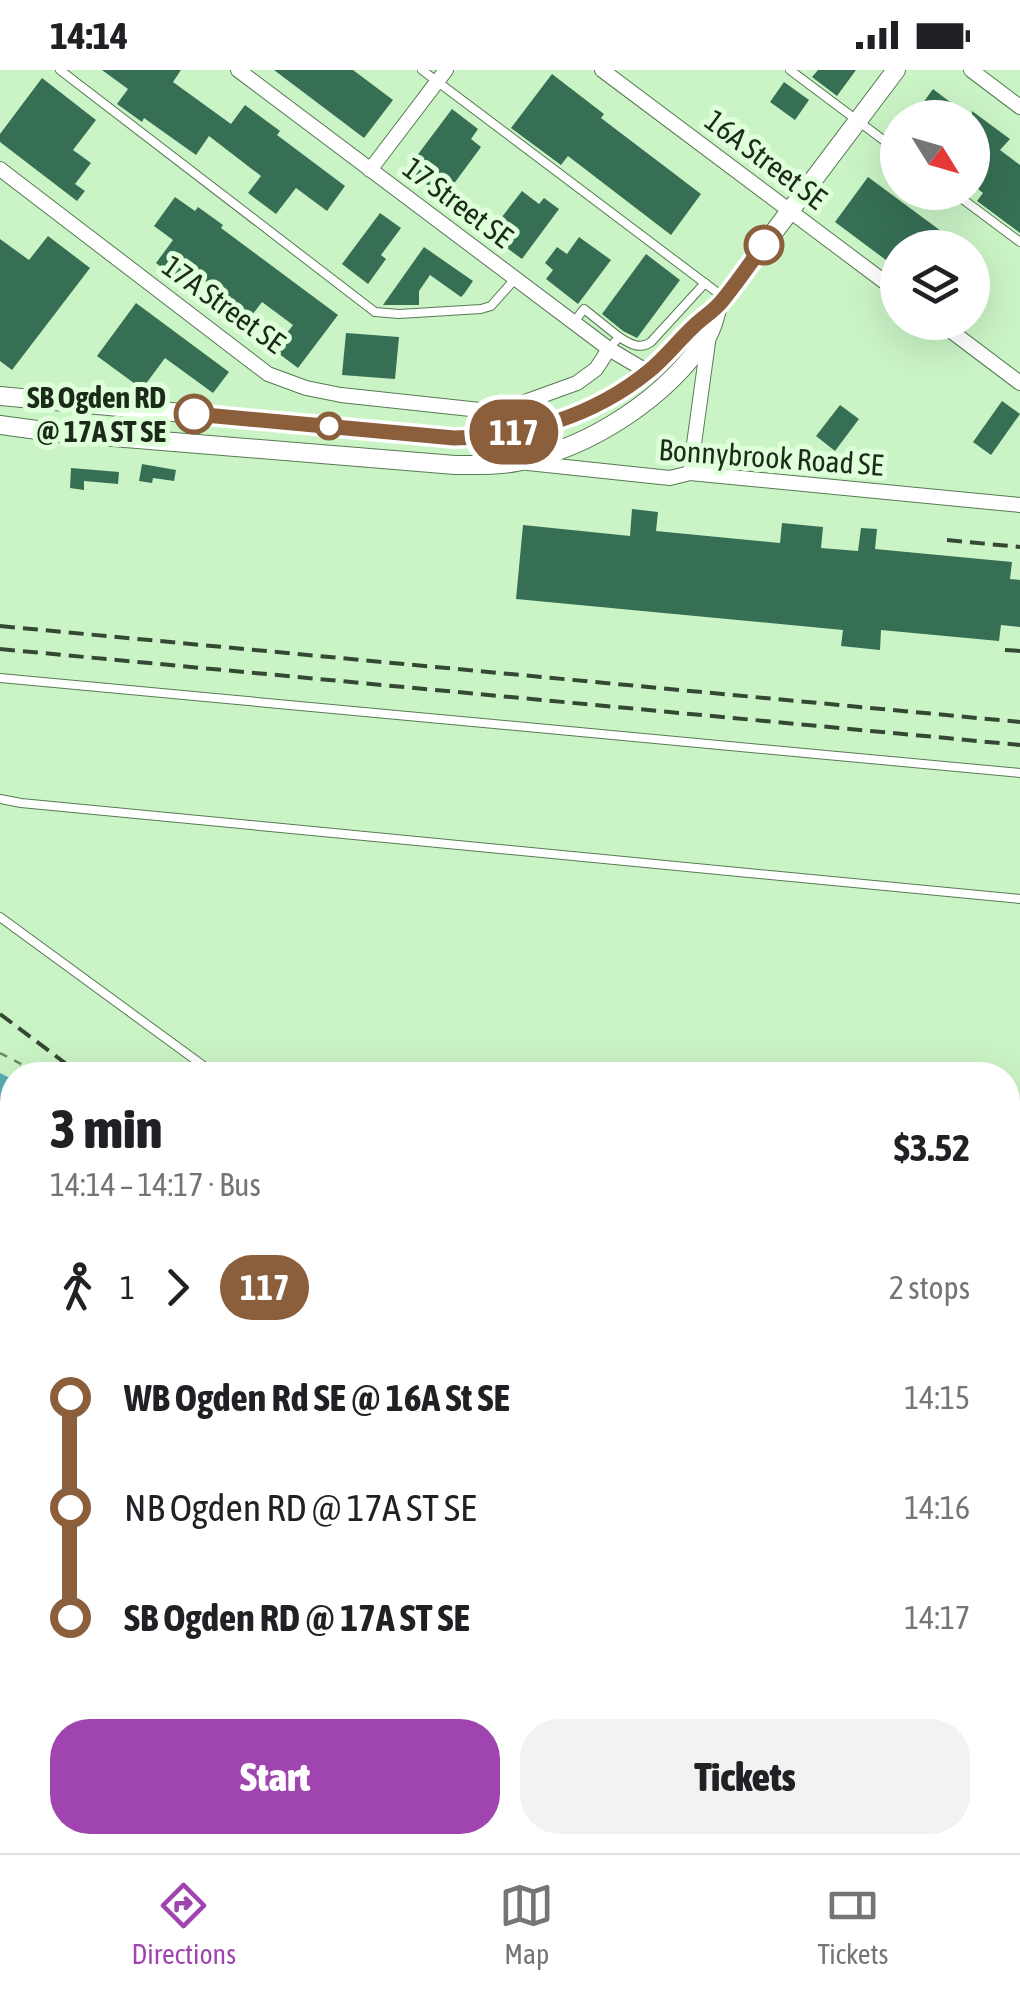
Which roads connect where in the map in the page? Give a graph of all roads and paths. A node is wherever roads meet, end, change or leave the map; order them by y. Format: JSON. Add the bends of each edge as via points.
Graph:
{"nodes":[{"id":1,"x":60,"y":70,"type":"edge"},
{"id":2,"x":238,"y":70,"type":"edge"},
{"id":3,"x":422,"y":70,"type":"edge"},
{"id":4,"x":602,"y":70,"type":"edge"},
{"id":5,"x":790,"y":70,"type":"edge"},
{"id":6,"x":896,"y":70,"type":"edge"},
{"id":7,"x":973,"y":70,"type":"edge"},
{"id":8,"x":442,"y":76,"type":"edge"},
{"id":9,"x":1020,"y":107,"type":"edge"},
{"id":10,"x":858,"y":122,"type":"junction"},
{"id":11,"x":880,"y":138,"type":"edge"},
{"id":12,"x":0,"y":169,"type":"edge"},
{"id":13,"x":370,"y":170,"type":"junction"},
{"id":14,"x":977,"y":210,"type":"edge"},
{"id":15,"x":789,"y":212,"type":"junction"},
{"id":16,"x":1020,"y":242,"type":"edge"},
{"id":17,"x":516,"y":279,"type":"junction"},
{"id":18,"x":880,"y":279,"type":"edge"},
{"id":19,"x":705,"y":282,"type":"junction"},
{"id":20,"x":722,"y":301,"type":"junction"},
{"id":21,"x":574,"y":323,"type":"junction"},
{"id":22,"x":710,"y":333,"type":"junction"},
{"id":23,"x":619,"y":337,"type":"junction"},
{"id":24,"x":962,"y":340,"type":"edge"},
{"id":25,"x":609,"y":349,"type":"junction"},
{"id":26,"x":648,"y":372,"type":"junction"},
{"id":27,"x":1020,"y":383,"type":"edge"},
{"id":28,"x":0,"y":396,"type":"edge"},
{"id":29,"x":0,"y":426,"type":"edge"},
{"id":30,"x":518,"y":462,"type":"junction"},
{"id":31,"x":690,"y":473,"type":"junction"},
{"id":32,"x":1020,"y":505,"type":"edge"},
{"id":33,"x":0,"y":678,"type":"edge"},
{"id":34,"x":1020,"y":773,"type":"edge"},
{"id":35,"x":0,"y":800,"type":"edge"},
{"id":36,"x":1020,"y":899,"type":"edge"},
{"id":37,"x":0,"y":917,"type":"edge"},
{"id":38,"x":198,"y":1062,"type":"edge"}],
"edges":[{"from":1,"to":17,"type":"lane","via":[[375,312],[482,309]]},
{"from":2,"to":13,"type":"street","name":"17 Street SE"},
{"from":3,"to":8,"type":"lane"},
{"from":4,"to":15,"type":"street","name":"16A Street SE"},
{"from":5,"to":10,"type":"lane"},
{"from":6,"to":10,"type":"street"},
{"from":7,"to":9,"type":"street"},
{"from":8,"to":13,"type":"street"},
{"from":8,"to":19,"type":"lane"},
{"from":10,"to":11,"type":"lane"},
{"from":10,"to":15,"type":"street"},
{"from":12,"to":25,"type":"street","name":"17A Street SE","via":[[268,374],[306,388],[480,410],[578,383]]},
{"from":13,"to":17,"type":"street","name":"17 Street SE"},
{"from":14,"to":16,"type":"lane"},
{"from":15,"to":18,"type":"street","name":"16A Street SE"},
{"from":15,"to":20,"type":"street"},
{"from":17,"to":21,"type":"street","name":"17 Street SE"},
{"from":19,"to":20,"type":"lane"},
{"from":19,"to":23,"type":"lane","via":[[645,346]]},
{"from":20,"to":22,"type":"street"},
{"from":20,"to":26,"type":"street"},
{"from":21,"to":23,"type":"lane","via":[[584,309]]},
{"from":21,"to":25,"type":"street","name":"17 Street SE"},
{"from":22,"to":30,"type":"street","via":[[674,376],[603,431]]},
{"from":22,"to":31,"type":"street"},
{"from":23,"to":25,"type":"lane"},
{"from":24,"to":27,"type":"street"},
{"from":25,"to":26,"type":"street","name":"17 Street SE"},
{"from":26,"to":28,"type":"street","via":[[571,417],[479,438]]},
{"from":29,"to":30,"type":"street","via":[[455,465]]},
{"from":30,"to":31,"type":"street","name":"Bonnybrook Road SE","via":[[670,478]]},
{"from":31,"to":32,"type":"street","name":"Bonnybrook Road SE"},
{"from":33,"to":34,"type":"lane"},
{"from":35,"to":36,"type":"lane"},
{"from":37,"to":38,"type":"lane"}]}
